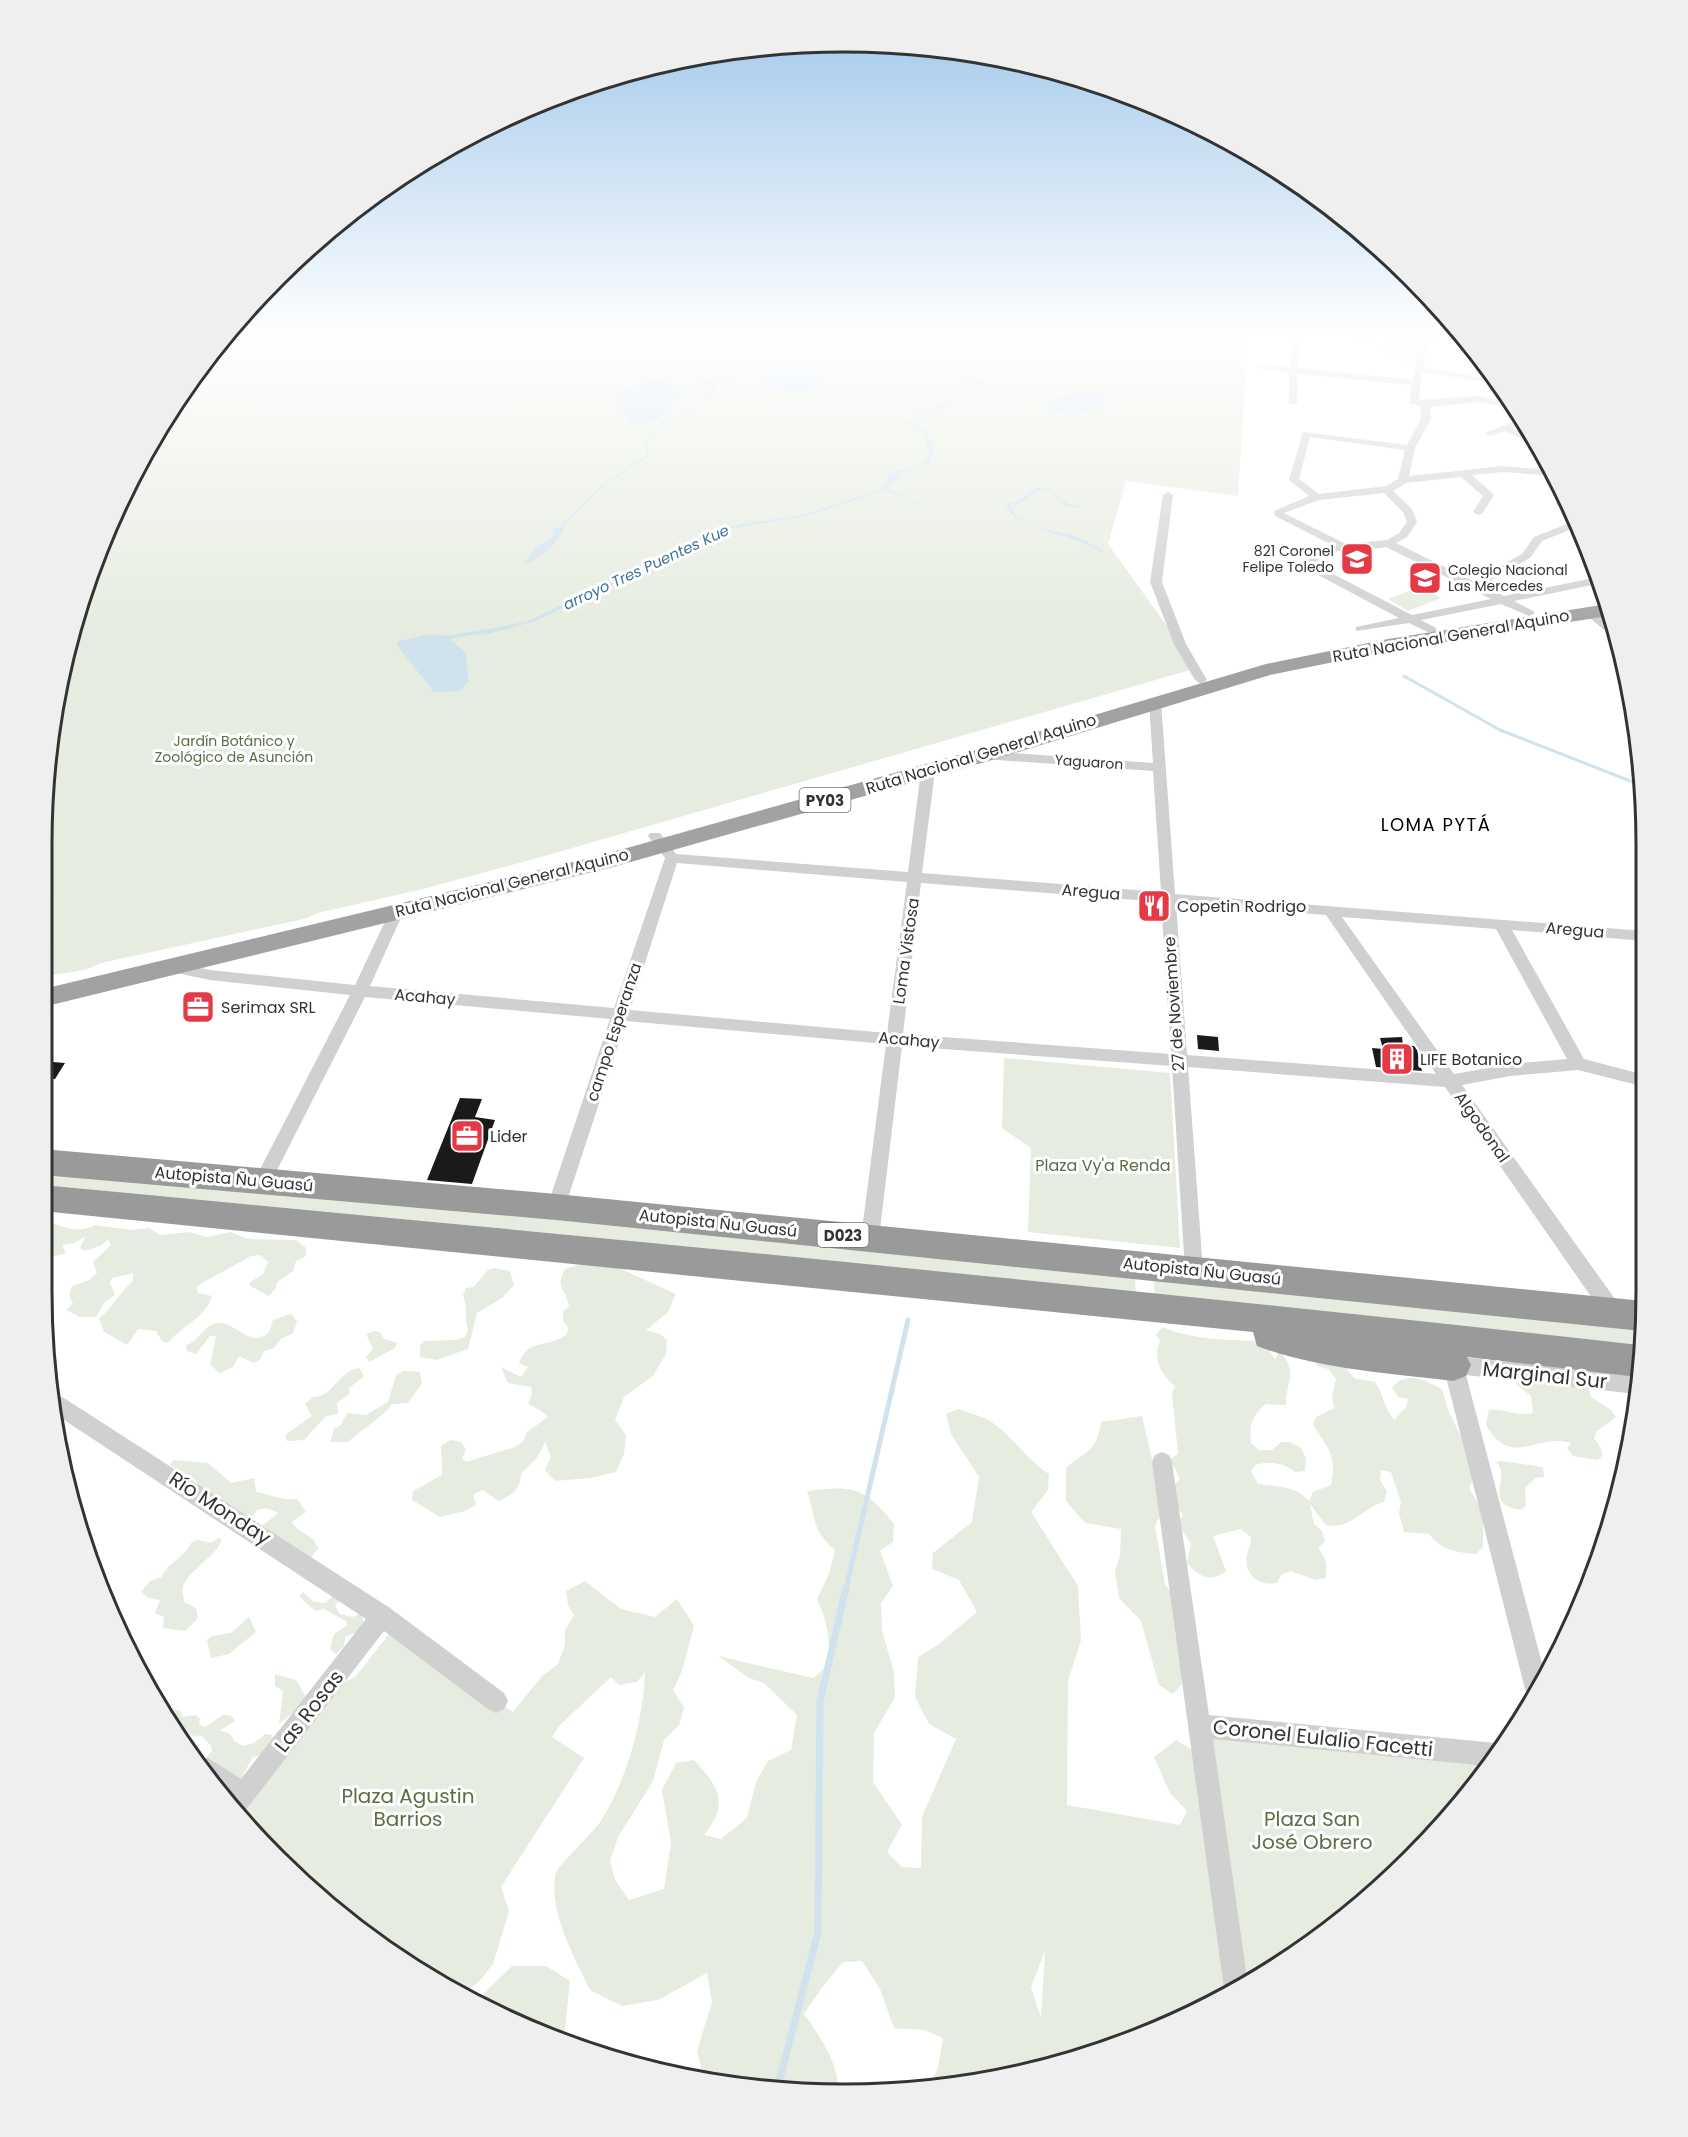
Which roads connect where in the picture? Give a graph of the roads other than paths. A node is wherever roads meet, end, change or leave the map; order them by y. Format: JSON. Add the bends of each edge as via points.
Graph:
{"nodes":[{"id":1,"x":1306,"y":436,"type":"edge"},
{"id":2,"x":1319,"y":436,"type":"edge"},
{"id":3,"x":1417,"y":436,"type":"edge"},
{"id":4,"x":1410,"y":448,"type":"junction"},
{"id":5,"x":1542,"y":472,"type":"edge"},
{"id":6,"x":1463,"y":473,"type":"junction"},
{"id":7,"x":1403,"y":480,"type":"junction"},
{"id":8,"x":1387,"y":490,"type":"junction"},
{"id":9,"x":1168,"y":495,"type":"dead end"},
{"id":10,"x":1317,"y":497,"type":"junction"},
{"id":11,"x":1478,"y":512,"type":"dead end"},
{"id":12,"x":1569,"y":527,"type":"edge"},
{"id":13,"x":1389,"y":544,"type":"junction"},
{"id":14,"x":1342,"y":546,"type":"junction"},
{"id":15,"x":1590,"y":582,"type":"edge"},
{"id":16,"x":1474,"y":585,"type":"junction"},
{"id":17,"x":1502,"y":600,"type":"junction"},
{"id":18,"x":1599,"y":608,"type":"edge"},
{"id":19,"x":1599,"y":608,"type":"edge"},
{"id":20,"x":1529,"y":614,"type":"junction"},
{"id":21,"x":1411,"y":619,"type":"junction"},
{"id":22,"x":1360,"y":629,"type":"dead end"},
{"id":23,"x":1432,"y":630,"type":"junction"},
{"id":24,"x":1201,"y":680,"type":"junction"},
{"id":25,"x":1155,"y":702,"type":"junction"},
{"id":26,"x":984,"y":755,"type":"junction"},
{"id":27,"x":1158,"y":767,"type":"junction"},
{"id":28,"x":928,"y":771,"type":"junction"},
{"id":29,"x":664,"y":846,"type":"junction"},
{"id":30,"x":916,"y":876,"type":"junction"},
{"id":31,"x":1167,"y":899,"type":"junction"},
{"id":32,"x":397,"y":911,"type":"junction"},
{"id":33,"x":1331,"y":912,"type":"junction"},
{"id":34,"x":1501,"y":924,"type":"junction"},
{"id":35,"x":1636,"y":935,"type":"edge"},
{"id":36,"x":172,"y":967,"type":"junction"},
{"id":37,"x":52,"y":983,"type":"edge"},
{"id":38,"x":360,"y":991,"type":"junction"},
{"id":39,"x":52,"y":996,"type":"edge"},
{"id":40,"x":621,"y":1014,"type":"junction"},
{"id":41,"x":894,"y":1039,"type":"junction"},
{"id":42,"x":1178,"y":1060,"type":"junction"},
{"id":43,"x":1578,"y":1064,"type":"junction"},
{"id":44,"x":1636,"y":1079,"type":"edge"},
{"id":45,"x":1450,"y":1081,"type":"junction"},
{"id":46,"x":52,"y":1163,"type":"edge"},
{"id":47,"x":263,"y":1182,"type":"junction"},
{"id":48,"x":52,"y":1199,"type":"edge"},
{"id":49,"x":556,"y":1207,"type":"junction"},
{"id":50,"x":870,"y":1238,"type":"junction"},
{"id":51,"x":1194,"y":1270,"type":"junction"},
{"id":52,"x":1174,"y":1309,"type":"junction"},
{"id":53,"x":1628,"y":1314,"type":"edge"},
{"id":54,"x":1633,"y":1360,"type":"edge"},
{"id":55,"x":1453,"y":1365,"type":"junction"},
{"id":56,"x":1630,"y":1384,"type":"edge"},
{"id":57,"x":61,"y":1407,"type":"edge"},
{"id":58,"x":1162,"y":1462,"type":"dead end"},
{"id":59,"x":382,"y":1616,"type":"junction"},
{"id":60,"x":1535,"y":1678,"type":"edge"},
{"id":61,"x":496,"y":1701,"type":"dead end"},
{"id":62,"x":1200,"y":1726,"type":"junction"},
{"id":63,"x":1487,"y":1754,"type":"edge"},
{"id":64,"x":239,"y":1801,"type":"edge"},
{"id":65,"x":1235,"y":1981,"type":"edge"}],
"edges":[{"from":1,"to":10,"type":"street","via":[[1294,480]]},
{"from":2,"to":4,"type":"street"},
{"from":3,"to":4,"type":"street"},
{"from":4,"to":7,"type":"street"},
{"from":5,"to":6,"type":"street","via":[[1520,469]]},
{"from":6,"to":7,"type":"street"},
{"from":6,"to":11,"type":"street","via":[[1489,495]]},
{"from":7,"to":8,"type":"street"},
{"from":8,"to":10,"type":"street"},
{"from":8,"to":13,"type":"street","via":[[1408,511],[1412,522],[1409,531]]},
{"from":9,"to":24,"type":"street","via":[[1156,582],[1180,644]]},
{"from":10,"to":14,"type":"street","via":[[1279,514]]},
{"from":12,"to":16,"type":"street","via":[[1538,539],[1526,556]]},
{"from":13,"to":14,"type":"street"},
{"from":13,"to":16,"type":"street"},
{"from":14,"to":21,"type":"street","via":[[1308,561],[1309,568]]},
{"from":15,"to":17,"type":"street"},
{"from":16,"to":17,"type":"street"},
{"from":17,"to":20,"type":"street"},
{"from":17,"to":21,"type":"street"},
{"from":18,"to":20,"type":"highway","name":"Ruta Nacional General Aquino","number":"PY03"},
{"from":19,"to":25,"type":"highway","name":"Ruta Nacional General Aquino","number":"PY03","via":[[1344,653],[1266,670]]},
{"from":20,"to":23,"type":"highway","name":"Ruta Nacional General Aquino","number":"PY03"},
{"from":21,"to":22,"type":"street"},
{"from":21,"to":23,"type":"street"},
{"from":23,"to":24,"type":"highway","name":"Ruta Nacional General Aquino","number":"PY03"},
{"from":24,"to":29,"type":"highway","name":"Ruta Nacional General Aquino","number":"PY03","via":[[923,762]]},
{"from":25,"to":26,"type":"highway","name":"Ruta Nacional General Aquino","number":"PY03"},
{"from":25,"to":27,"type":"street","name":"27 de Noviembre"},
{"from":26,"to":27,"type":"street","name":"Yaguaron"},
{"from":26,"to":28,"type":"highway","name":"Ruta Nacional General Aquino","number":"PY03"},
{"from":27,"to":31,"type":"street","name":"27 de Noviembre"},
{"from":28,"to":29,"type":"highway","name":"Ruta Nacional General Aquino","number":"PY03"},
{"from":28,"to":30,"type":"street","name":"Loma Vistosa"},
{"from":29,"to":30,"type":"street","name":"Aregua"},
{"from":29,"to":32,"type":"highway","name":"Ruta Nacional General Aquino","number":"PY03"},
{"from":29,"to":37,"type":"highway","name":"Ruta Nacional General Aquino","number":"PY03"},
{"from":29,"to":40,"type":"street","name":"campo Esperanza"},
{"from":30,"to":31,"type":"street","name":"Aregua"},
{"from":30,"to":41,"type":"street","name":"Loma Vistosa"},
{"from":31,"to":33,"type":"street","name":"Aregua"},
{"from":31,"to":42,"type":"street","name":"27 de Noviembre"},
{"from":32,"to":36,"type":"highway","name":"Ruta Nacional General Aquino","number":"PY03"},
{"from":32,"to":38,"type":"street"},
{"from":33,"to":34,"type":"street","name":"Aregua"},
{"from":33,"to":45,"type":"street","name":"Algodonal"},
{"from":34,"to":35,"type":"street","name":"Aregua"},
{"from":34,"to":43,"type":"street"},
{"from":36,"to":38,"type":"street","name":"Acahay","via":[[210,975]]},
{"from":36,"to":39,"type":"highway","name":"Ruta Nacional General Aquino","number":"PY03"},
{"from":38,"to":40,"type":"street","name":"Acahay"},
{"from":38,"to":47,"type":"street"},
{"from":40,"to":41,"type":"street","name":"Acahay"},
{"from":40,"to":49,"type":"street","name":"campo Esperanza"},
{"from":41,"to":42,"type":"street","name":"Acahay"},
{"from":41,"to":50,"type":"street","name":"Loma Vistosa"},
{"from":42,"to":45,"type":"street","name":"Acahay"},
{"from":42,"to":51,"type":"street","name":"27 de Noviembre"},
{"from":43,"to":44,"type":"street","name":"Acahay"},
{"from":43,"to":45,"type":"street","name":"Acahay","via":[[1510,1070]]},
{"from":45,"to":53,"type":"street","name":"Algodonal"},
{"from":46,"to":47,"type":"highway","name":"Autopista Ñu Guasú","number":"D023"},
{"from":47,"to":49,"type":"highway","name":"Autopista Ñu Guasú","number":"D023"},
{"from":48,"to":52,"type":"highway"},
{"from":49,"to":50,"type":"highway","name":"Autopista Ñu Guasú","number":"D023"},
{"from":50,"to":51,"type":"highway","name":"Autopista Ñu Guasú","number":"D023"},
{"from":51,"to":53,"type":"highway","name":"Autopista Ñu Guasú","number":"D023"},
{"from":52,"to":54,"type":"highway"},
{"from":52,"to":55,"type":"highway","via":[[1324,1348]]},
{"from":55,"to":56,"type":"street","name":"Marginal Sur"},
{"from":55,"to":60,"type":"street"},
{"from":57,"to":59,"type":"street","name":"Río Monday"},
{"from":58,"to":62,"type":"street"},
{"from":59,"to":61,"type":"street","name":"Río Monday"},
{"from":59,"to":64,"type":"street","name":"Las Rosas"},
{"from":62,"to":63,"type":"street","name":"Coronel Eulalio Facetti"},
{"from":62,"to":65,"type":"street","name":"Coronel Eulalio Facetti"}]}
